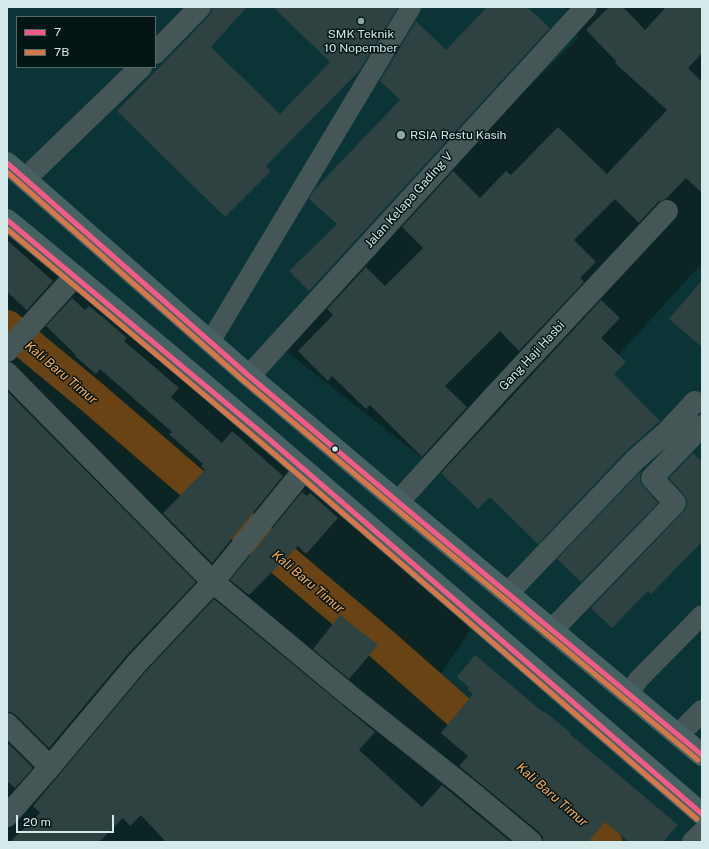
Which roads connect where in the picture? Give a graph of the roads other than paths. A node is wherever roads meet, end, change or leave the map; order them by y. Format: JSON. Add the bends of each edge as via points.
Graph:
{"nodes":[{"id":1,"x":200,"y":7,"type":"edge"},
{"id":2,"x":411,"y":7,"type":"edge"},
{"id":3,"x":586,"y":7,"type":"edge"},
{"id":4,"x":156,"y":52,"type":"edge"},
{"id":5,"x":140,"y":68,"type":"edge"},
{"id":6,"x":7,"y":163,"type":"edge"},
{"id":7,"x":25,"y":179,"type":"junction"},
{"id":8,"x":667,"y":211,"type":"dead end"},
{"id":9,"x":7,"y":220,"type":"edge"},
{"id":10,"x":76,"y":276,"type":"junction"},
{"id":11,"x":210,"y":342,"type":"junction"},
{"id":12,"x":7,"y":351,"type":"edge"},
{"id":13,"x":7,"y":373,"type":"edge"},
{"id":14,"x":249,"y":376,"type":"junction"},
{"id":15,"x":695,"y":402,"type":"dead end"},
{"id":16,"x":702,"y":426,"type":"edge"},
{"id":17,"x":304,"y":470,"type":"junction"},
{"id":18,"x":398,"y":502,"type":"junction"},
{"id":19,"x":213,"y":582,"type":"junction"},
{"id":20,"x":508,"y":593,"type":"junction"},
{"id":21,"x":702,"y":615,"type":"edge"},
{"id":22,"x":552,"y":630,"type":"junction"},
{"id":23,"x":629,"y":694,"type":"junction"},
{"id":24,"x":702,"y":711,"type":"edge"},
{"id":25,"x":7,"y":724,"type":"edge"},
{"id":26,"x":678,"y":735,"type":"junction"},
{"id":27,"x":702,"y":755,"type":"edge"},
{"id":28,"x":50,"y":767,"type":"junction"},
{"id":29,"x":702,"y":814,"type":"edge"},
{"id":30,"x":7,"y":816,"type":"edge"},
{"id":31,"x":702,"y":832,"type":"edge"},
{"id":32,"x":531,"y":842,"type":"edge"},
{"id":33,"x":694,"y":842,"type":"edge"}],
"edges":[{"from":1,"to":4,"type":"street"},
{"from":2,"to":11,"type":"lane"},
{"from":3,"to":14,"type":"street","name":"Jalan Kelapa Gading V"},
{"from":5,"to":7,"type":"street"},
{"from":6,"to":7,"type":"highway"},
{"from":7,"to":11,"type":"highway"},
{"from":8,"to":18,"type":"street","name":"Gang Haji Hasbi"},
{"from":9,"to":10,"type":"highway"},
{"from":10,"to":12,"type":"street"},
{"from":10,"to":17,"type":"highway"},
{"from":11,"to":14,"type":"highway"},
{"from":13,"to":19,"type":"street"},
{"from":14,"to":18,"type":"highway"},
{"from":15,"to":20,"type":"street","via":[[667,432],[635,460]]},
{"from":16,"to":22,"type":"street","via":[[652,478],[675,503]]},
{"from":17,"to":19,"type":"street"},
{"from":17,"to":29,"type":"highway"},
{"from":18,"to":20,"type":"highway"},
{"from":19,"to":28,"type":"street","via":[[138,664]]},
{"from":19,"to":32,"type":"street","via":[[348,695]]},
{"from":20,"to":22,"type":"highway"},
{"from":21,"to":23,"type":"lane","via":[[638,680]]},
{"from":22,"to":23,"type":"highway"},
{"from":23,"to":26,"type":"highway"},
{"from":24,"to":26,"type":"street"},
{"from":25,"to":28,"type":"street"},
{"from":26,"to":27,"type":"highway"},
{"from":28,"to":30,"type":"street"},
{"from":31,"to":33,"type":"street"}]}
